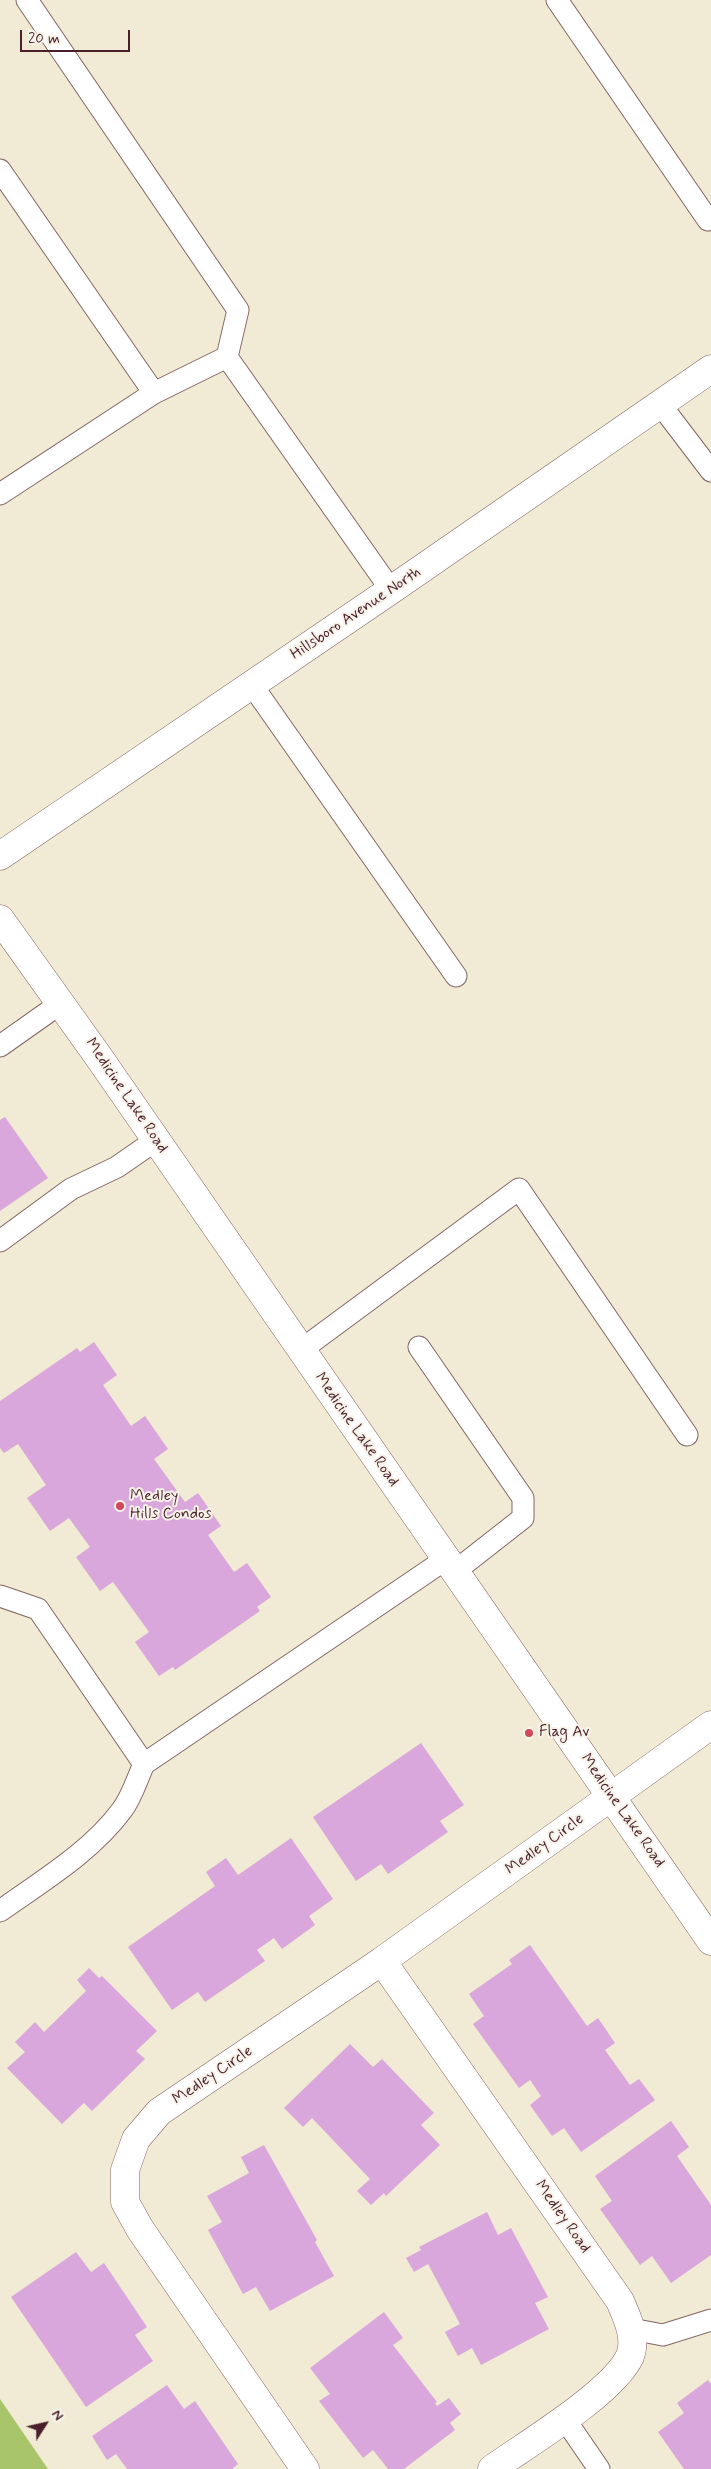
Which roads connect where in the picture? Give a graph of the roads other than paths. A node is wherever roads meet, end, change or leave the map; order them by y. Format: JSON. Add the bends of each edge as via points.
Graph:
{"nodes":[{"id":1,"x":27,"y":0,"type":"edge"},
{"id":2,"x":557,"y":0,"type":"edge"},
{"id":3,"x":0,"y":170,"type":"edge"},
{"id":4,"x":710,"y":220,"type":"edge"},
{"id":5,"x":226,"y":357,"type":"junction"},
{"id":6,"x":711,"y":369,"type":"edge"},
{"id":7,"x":154,"y":393,"type":"junction"},
{"id":8,"x":660,"y":404,"type":"junction"},
{"id":9,"x":711,"y":470,"type":"edge"},
{"id":10,"x":0,"y":494,"type":"edge"},
{"id":11,"x":391,"y":590,"type":"junction"},
{"id":12,"x":252,"y":685,"type":"junction"},
{"id":13,"x":0,"y":856,"type":"edge"},
{"id":14,"x":0,"y":919,"type":"edge"},
{"id":15,"x":456,"y":976,"type":"dead end"},
{"id":16,"x":61,"y":1003,"type":"junction"},
{"id":17,"x":0,"y":1046,"type":"edge"},
{"id":18,"x":156,"y":1140,"type":"junction"},
{"id":19,"x":0,"y":1241,"type":"edge"},
{"id":20,"x":419,"y":1347,"type":"dead end"},
{"id":21,"x":301,"y":1350,"type":"junction"},
{"id":22,"x":687,"y":1435,"type":"dead end"},
{"id":23,"x":450,"y":1566,"type":"junction"},
{"id":24,"x":0,"y":1596,"type":"edge"},
{"id":25,"x":711,"y":1725,"type":"edge"},
{"id":26,"x":144,"y":1764,"type":"junction"},
{"id":27,"x":612,"y":1796,"type":"junction"},
{"id":28,"x":0,"y":1911,"type":"edge"},
{"id":29,"x":711,"y":1941,"type":"edge"},
{"id":30,"x":382,"y":1961,"type":"junction"},
{"id":31,"x":711,"y":2320,"type":"edge"},
{"id":32,"x":631,"y":2329,"type":"junction"},
{"id":33,"x":564,"y":2418,"type":"junction"},
{"id":34,"x":305,"y":2469,"type":"edge"},
{"id":35,"x":492,"y":2469,"type":"edge"},
{"id":36,"x":598,"y":2469,"type":"edge"}],
"edges":[{"from":1,"to":5,"type":"lane","via":[[238,310]]},
{"from":2,"to":4,"type":"lane"},
{"from":3,"to":7,"type":"lane"},
{"from":5,"to":7,"type":"lane"},
{"from":5,"to":11,"type":"lane"},
{"from":6,"to":8,"type":"street","name":"Hillsboro Avenue North"},
{"from":7,"to":10,"type":"lane"},
{"from":8,"to":9,"type":"lane"},
{"from":8,"to":11,"type":"street","name":"Hillsboro Avenue North"},
{"from":11,"to":12,"type":"street","name":"Hillsboro Avenue North"},
{"from":12,"to":13,"type":"street","name":"Hillsboro Avenue North"},
{"from":12,"to":15,"type":"lane"},
{"from":14,"to":16,"type":"street","name":"Medicine Lake Road"},
{"from":16,"to":17,"type":"lane"},
{"from":16,"to":18,"type":"street","name":"Medicine Lake Road"},
{"from":18,"to":19,"type":"lane","via":[[117,1167],[71,1189]]},
{"from":18,"to":21,"type":"street","name":"Medicine Lake Road"},
{"from":20,"to":23,"type":"lane","via":[[523,1498],[523,1518]]},
{"from":21,"to":22,"type":"lane","via":[[519,1189]]},
{"from":21,"to":23,"type":"street","name":"Medicine Lake Road"},
{"from":23,"to":26,"type":"lane"},
{"from":23,"to":27,"type":"street","name":"Medicine Lake Road"},
{"from":24,"to":26,"type":"lane","via":[[38,1609]]},
{"from":25,"to":27,"type":"street","name":"Medley Circle"},
{"from":26,"to":28,"type":"lane","via":[[124,1808],[107,1828],[78,1854]]},
{"from":27,"to":29,"type":"street","name":"Medicine Lake Road"},
{"from":27,"to":30,"type":"street","name":"Medley Circle"},
{"from":30,"to":32,"type":"street","name":"Medley Road","via":[[620,2300]]},
{"from":30,"to":34,"type":"street","name":"Medley Circle","via":[[159,2112],[136,2139],[125,2170],[125,2202],[140,2229]]},
{"from":31,"to":32,"type":"lane","via":[[662,2335]]},
{"from":32,"to":33,"type":"street","name":"Medley Road","via":[[630,2354],[614,2379]]},
{"from":33,"to":35,"type":"street"},
{"from":33,"to":36,"type":"lane"}]}
